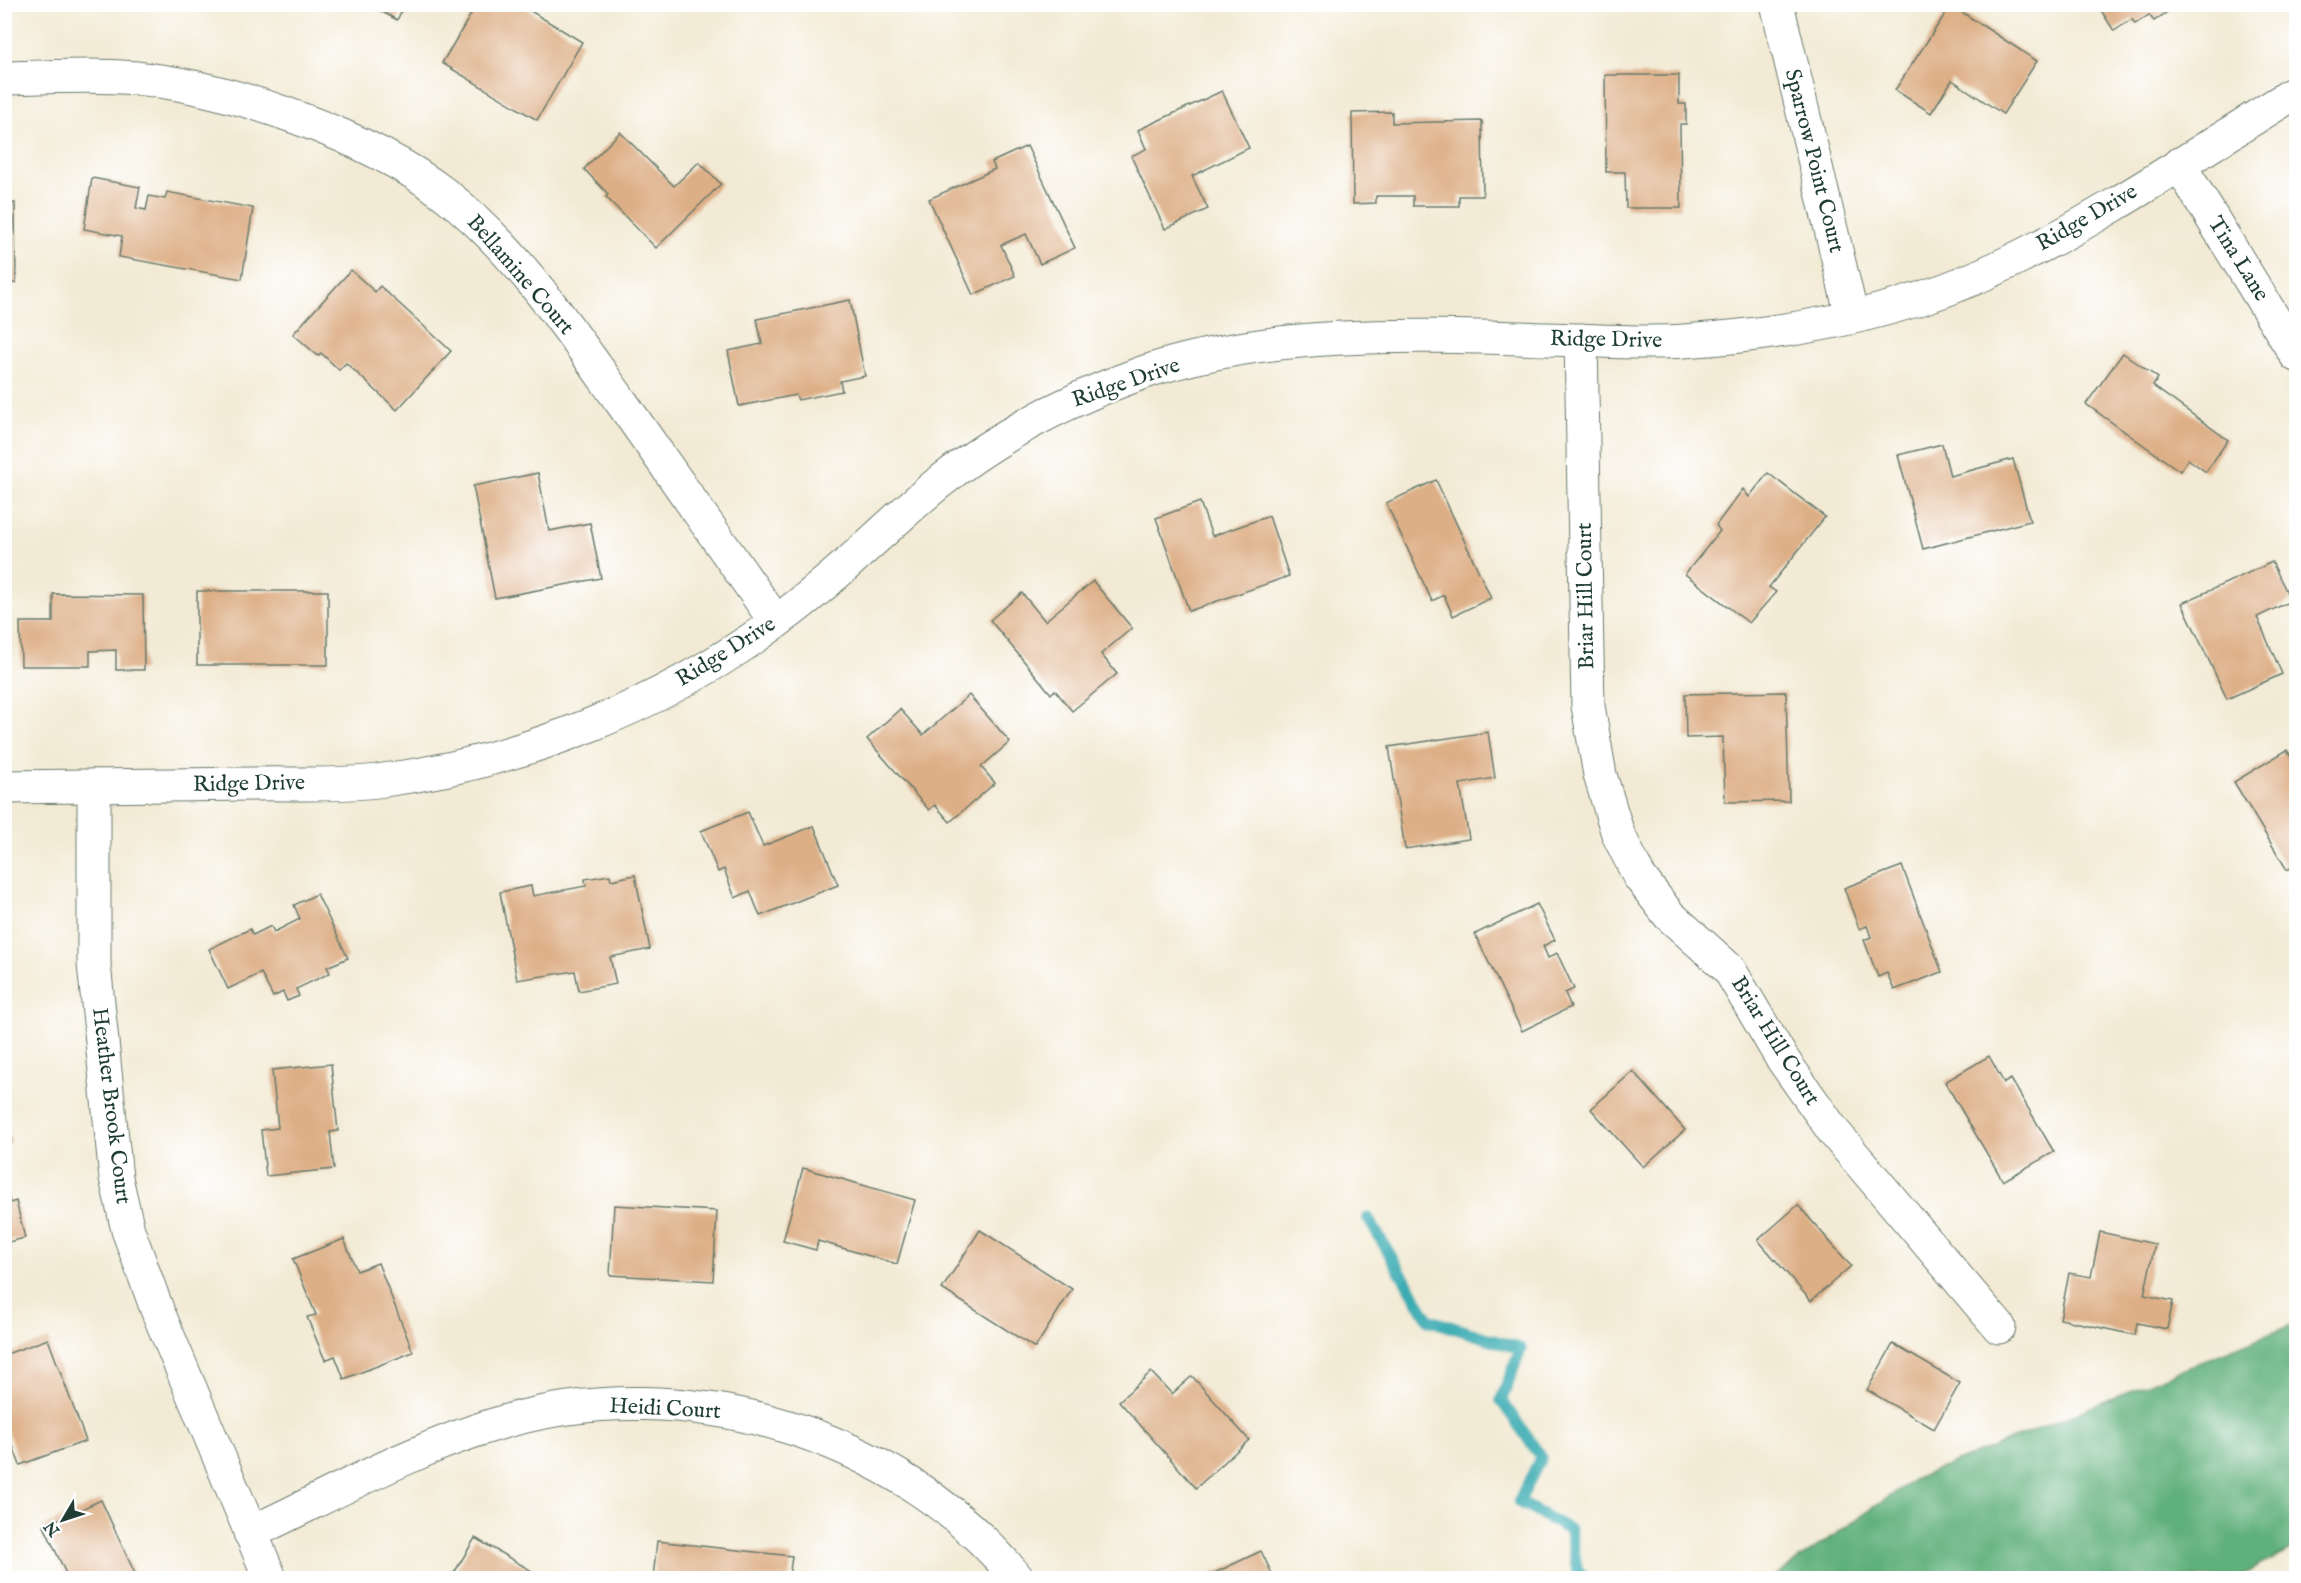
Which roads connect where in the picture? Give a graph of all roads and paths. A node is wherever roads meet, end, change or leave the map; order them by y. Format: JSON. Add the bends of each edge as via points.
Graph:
{"nodes":[{"id":1,"x":1777,"y":4,"type":"edge"},
{"id":2,"x":4,"y":78,"type":"edge"},
{"id":3,"x":2296,"y":92,"type":"edge"},
{"id":4,"x":2179,"y":164,"type":"junction"},
{"id":5,"x":1852,"y":317,"type":"junction"},
{"id":6,"x":1581,"y":340,"type":"junction"},
{"id":7,"x":2296,"y":354,"type":"edge"},
{"id":8,"x":776,"y":622,"type":"junction"},
{"id":9,"x":94,"y":786,"type":"junction"},
{"id":10,"x":4,"y":787,"type":"edge"},
{"id":11,"x":1999,"y":1327,"type":"dead end"},
{"id":12,"x":250,"y":1533,"type":"junction"},
{"id":13,"x":270,"y":1578,"type":"edge"},
{"id":14,"x":1017,"y":1578,"type":"edge"}],
"edges":[{"from":1,"to":5,"type":"street","name":"Sparrow Point Court"},
{"from":2,"to":8,"type":"street","name":"Bellamine Court","via":[[136,78],[198,88],[263,106],[361,144],[446,195],[493,236],[575,337]]},
{"from":3,"to":4,"type":"street","name":"Ridge Drive"},
{"from":4,"to":5,"type":"street","name":"Ridge Drive","via":[[2092,218],[1996,268],[1940,291]]},
{"from":4,"to":7,"type":"street","name":"Tina Lane"},
{"from":5,"to":6,"type":"street","name":"Ridge Drive","via":[[1760,334],[1678,342]]},
{"from":6,"to":8,"type":"street","name":"Ridge Drive","via":[[1438,336],[1327,339],[1226,352],[1146,372],[1067,404],[1000,439],[937,484],[857,558]]},
{"from":6,"to":11,"type":"street","name":"Briar Hill Court","via":[[1588,706],[1600,775],[1618,834],[1639,876],[1669,915],[1729,969],[1781,1057],[1834,1132]]},
{"from":8,"to":9,"type":"street","name":"Ridge Drive","via":[[720,659],[630,708],[543,743],[462,766],[372,782]]},
{"from":9,"to":10,"type":"street","name":"Ridge Drive"},
{"from":9,"to":12,"type":"street","name":"Heather Brook Court","via":[[94,964],[116,1178],[128,1230],[158,1312]]},
{"from":12,"to":13,"type":"street","name":"Heather Brook Court"},
{"from":12,"to":14,"type":"street","name":"Heidi Court","via":[[437,1445],[504,1421],[576,1408],[637,1403],[738,1413],[810,1433],[859,1455],[907,1482],[963,1525]]}]}
